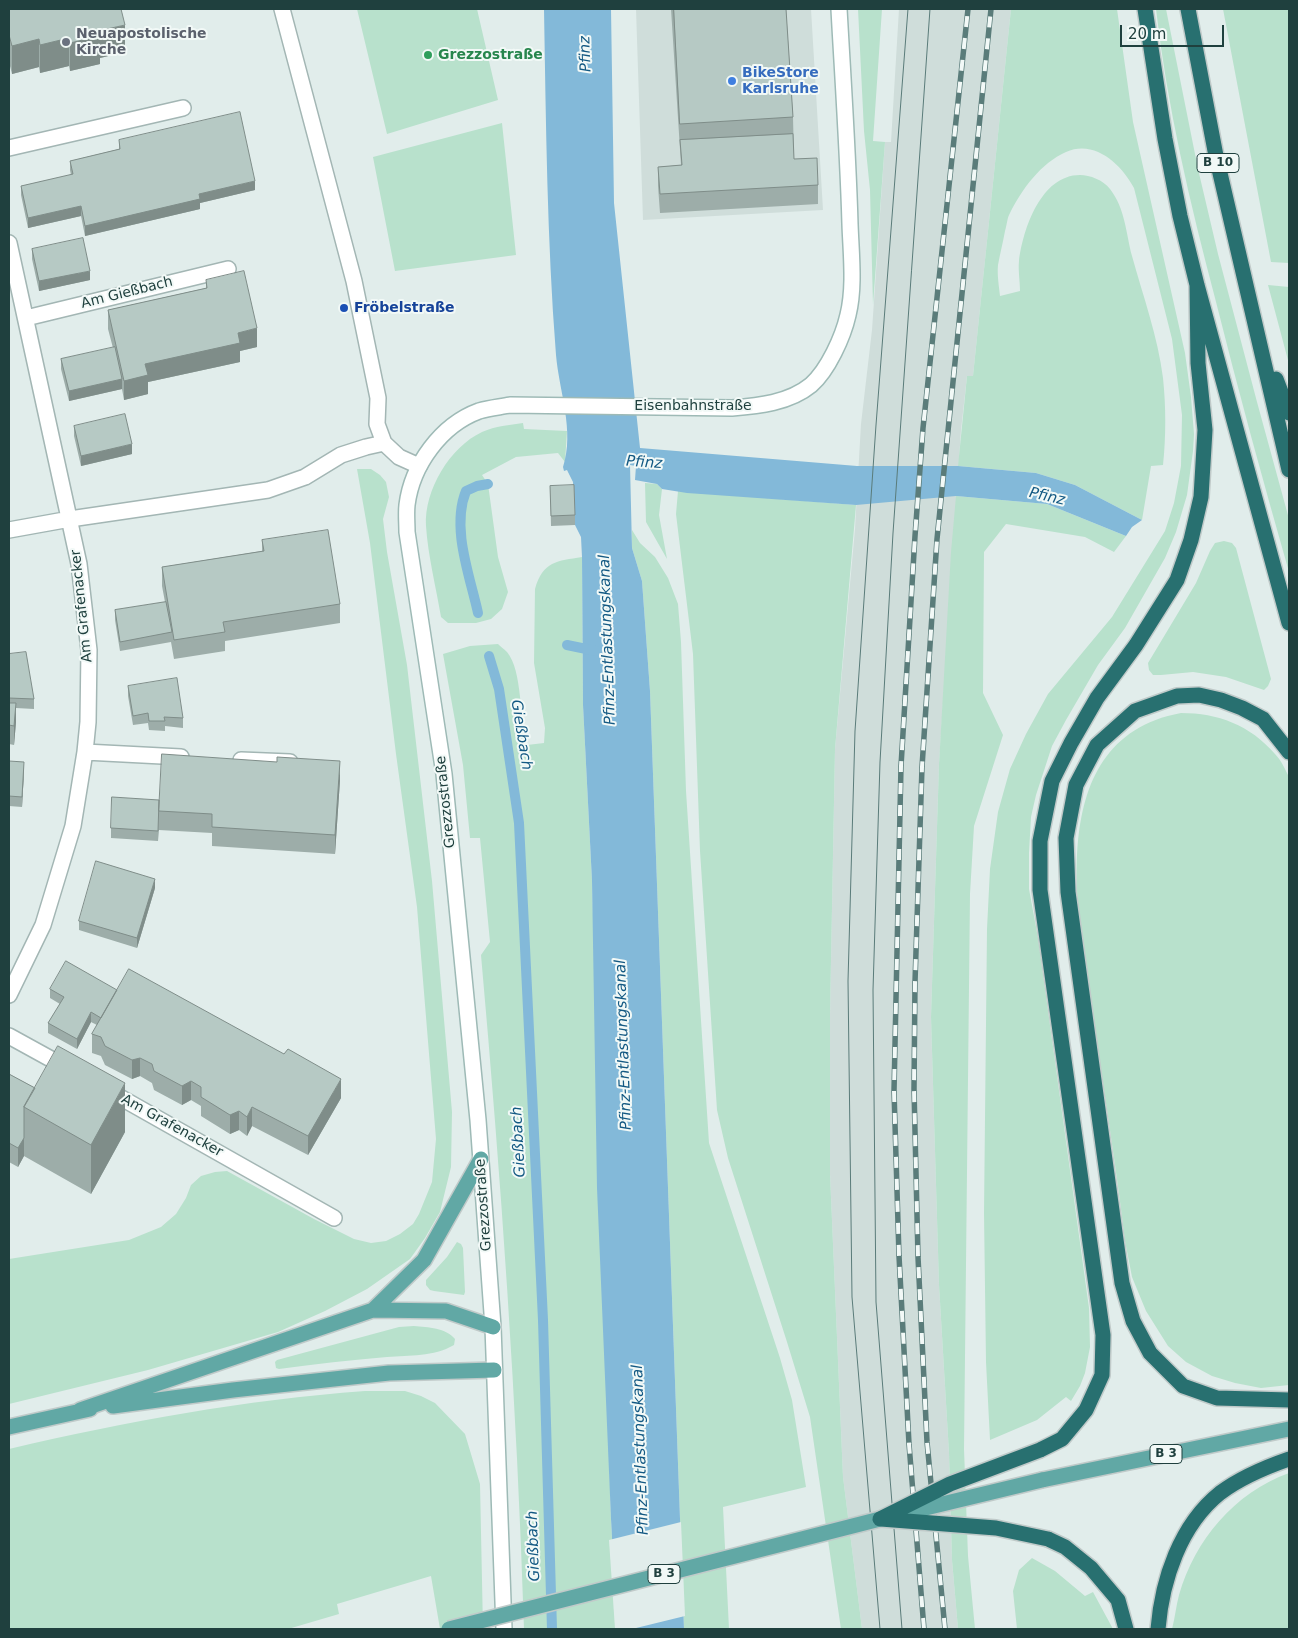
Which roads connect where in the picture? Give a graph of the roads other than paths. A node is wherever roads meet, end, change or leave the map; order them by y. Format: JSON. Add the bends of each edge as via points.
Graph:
{"nodes":[{"id":1,"x":282,"y":9,"type":"edge"},
{"id":2,"x":839,"y":9,"type":"edge"},
{"id":3,"x":1145,"y":9,"type":"edge"},
{"id":4,"x":1188,"y":9,"type":"edge"},
{"id":5,"x":183,"y":108,"type":"dead end"},
{"id":6,"x":9,"y":148,"type":"edge"},
{"id":7,"x":9,"y":243,"type":"edge"},
{"id":8,"x":228,"y":269,"type":"dead end"},
{"id":9,"x":1197,"y":286,"type":"junction"},
{"id":10,"x":1253,"y":317,"type":"junction"},
{"id":11,"x":26,"y":318,"type":"junction"},
{"id":12,"x":1289,"y":413,"type":"edge"},
{"id":13,"x":384,"y":443,"type":"junction"},
{"id":14,"x":419,"y":466,"type":"junction"},
{"id":15,"x":1289,"y":470,"type":"edge"},
{"id":16,"x":70,"y":519,"type":"junction"},
{"id":17,"x":9,"y":530,"type":"edge"},
{"id":18,"x":1289,"y":623,"type":"edge"},
{"id":19,"x":85,"y":752,"type":"junction"},
{"id":20,"x":1289,"y":752,"type":"edge"},
{"id":21,"x":192,"y":758,"type":"edge"},
{"id":22,"x":231,"y":759,"type":"edge"},
{"id":23,"x":290,"y":762,"type":"edge"},
{"id":24,"x":9,"y":995,"type":"edge"},
{"id":25,"x":9,"y":1036,"type":"edge"},
{"id":26,"x":78,"y":1074,"type":"edge"},
{"id":27,"x":95,"y":1084,"type":"edge"},
{"id":28,"x":481,"y":1159,"type":"junction"},
{"id":29,"x":334,"y":1218,"type":"dead end"},
{"id":30,"x":373,"y":1310,"type":"junction"},
{"id":31,"x":493,"y":1327,"type":"junction"},
{"id":32,"x":494,"y":1370,"type":"junction"},
{"id":33,"x":1289,"y":1400,"type":"edge"},
{"id":34,"x":80,"y":1410,"type":"junction"},
{"id":35,"x":9,"y":1427,"type":"edge"},
{"id":36,"x":1289,"y":1429,"type":"edge"},
{"id":37,"x":1289,"y":1459,"type":"edge"},
{"id":38,"x":880,"y":1519,"type":"junction"},
{"id":39,"x":449,"y":1629,"type":"edge"},
{"id":40,"x":504,"y":1629,"type":"edge"},
{"id":41,"x":1126,"y":1629,"type":"edge"},
{"id":42,"x":1158,"y":1629,"type":"edge"}],
"edges":[{"from":1,"to":13,"type":"street","via":[[350,264],[378,398],[377,424]]},
{"from":2,"to":14,"type":"street","name":"Eisenbahnstraße","via":[[851,290],[848,316],[832,357],[811,384],[790,396],[763,405],[732,408],[546,404],[510,405],[479,411],[451,426]]},
{"from":3,"to":9,"type":"highway","via":[[1169,158]]},
{"from":4,"to":10,"type":"highway","number":"B 10","via":[[1216,156]]},
{"from":5,"to":6,"type":"street"},
{"from":7,"to":11,"type":"street"},
{"from":8,"to":11,"type":"street","name":"Am Gießbach"},
{"from":9,"to":18,"type":"highway"},
{"from":9,"to":38,"type":"highway","bridge":true,"via":[[1198,363],[1205,430],[1201,497],[1191,540],[1176,580],[1136,645],[1097,698],[1071,743],[1052,781],[1040,841],[1040,890],[1104,1335],[1102,1375],[1086,1410],[1062,1439],[950,1484]]},
{"from":10,"to":12,"type":"highway"},
{"from":10,"to":15,"type":"highway","number":"B 10"},
{"from":11,"to":16,"type":"street"},
{"from":13,"to":14,"type":"street","via":[[399,457]]},
{"from":13,"to":16,"type":"street","via":[[341,455],[305,477],[268,490]]},
{"from":14,"to":28,"type":"street","name":"Grezzostraße","via":[[407,506],[407,532],[444,774]]},
{"from":16,"to":17,"type":"street"},
{"from":16,"to":19,"type":"street","name":"Am Grafenacker","via":[[80,564],[89,650]]},
{"from":19,"to":21,"type":"street"},
{"from":19,"to":24,"type":"street","name":"Am Grafenacker","via":[[73,826],[43,925]]},
{"from":20,"to":33,"type":"highway","via":[[1263,719],[1221,700],[1199,695],[1177,696],[1135,710],[1097,745],[1076,785],[1066,838],[1069,902],[1122,1284],[1133,1321],[1150,1353],[1183,1386],[1217,1398]]},
{"from":22,"to":23,"type":"street"},
{"from":25,"to":26,"type":"street"},
{"from":27,"to":29,"type":"street","name":"Am Grafenacker"},
{"from":28,"to":30,"type":"main road","via":[[424,1260]]},
{"from":28,"to":31,"type":"street","name":"Grezzostraße"},
{"from":30,"to":31,"type":"main road","via":[[446,1311]]},
{"from":30,"to":34,"type":"main road"},
{"from":31,"to":32,"type":"street","name":"Grezzostraße"},
{"from":32,"to":34,"type":"main road","via":[[389,1373]]},
{"from":32,"to":40,"type":"street","name":"Grezzostraße"},
{"from":34,"to":35,"type":"main road"},
{"from":36,"to":38,"type":"main road","number":"B 3","bridge":true,"via":[[1042,1480]]},
{"from":37,"to":42,"type":"highway","via":[[1242,1480],[1221,1493],[1202,1511],[1183,1540],[1170,1569]]},
{"from":38,"to":39,"type":"main road","number":"B 3","bridge":true},
{"from":38,"to":41,"type":"highway","bridge":true,"via":[[996,1528],[1048,1539],[1091,1568],[1118,1600]]}]}
